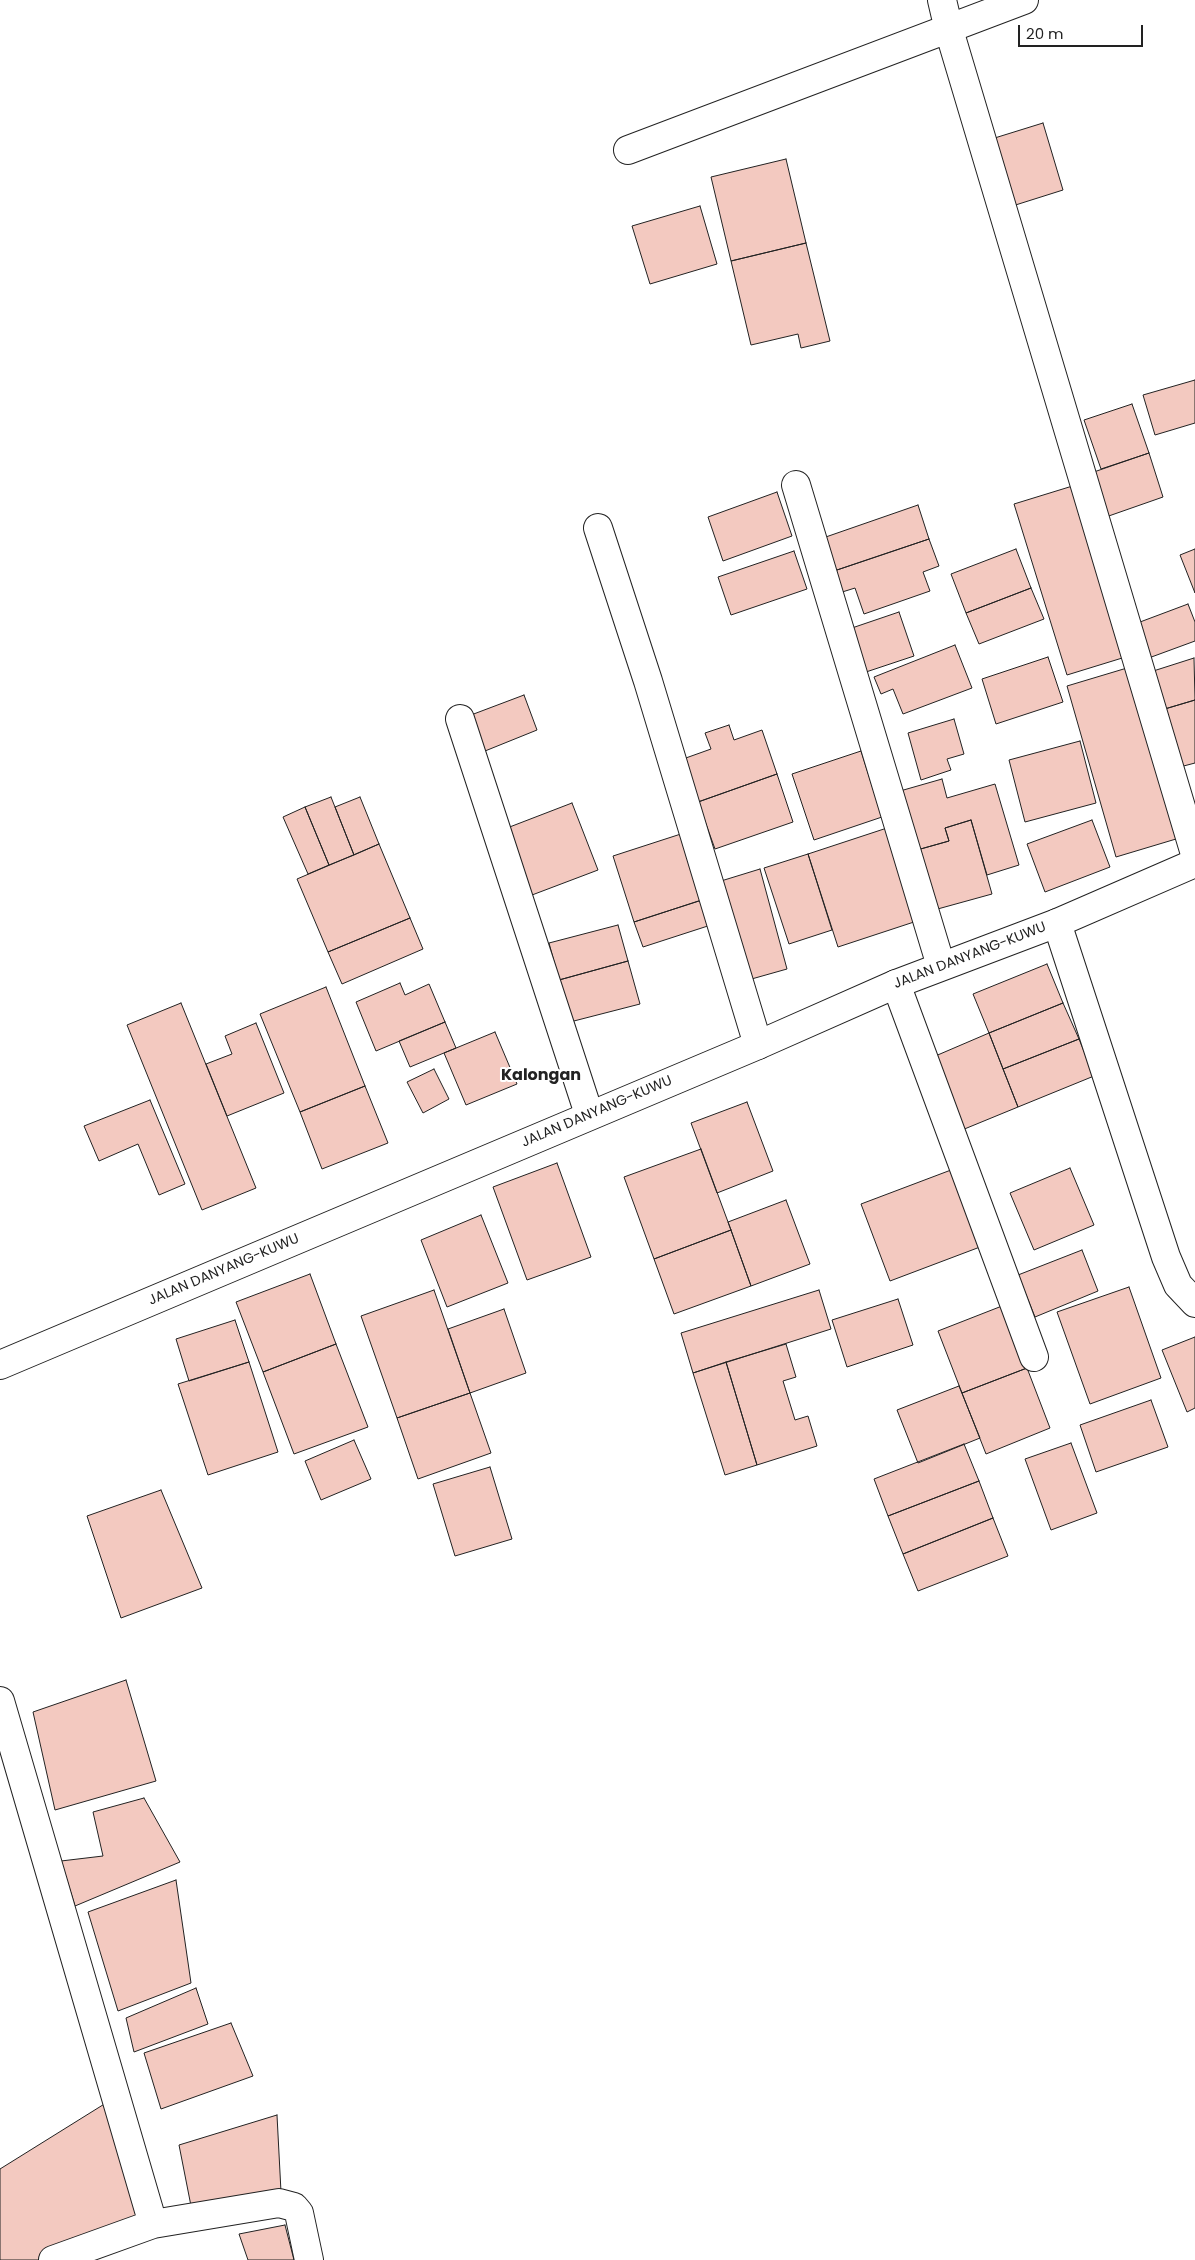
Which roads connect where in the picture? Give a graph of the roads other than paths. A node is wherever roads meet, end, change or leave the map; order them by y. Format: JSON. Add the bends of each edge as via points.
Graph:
{"nodes":[{"id":1,"x":942,"y":0,"type":"edge"},
{"id":2,"x":1024,"y":0,"type":"edge"},
{"id":3,"x":949,"y":30,"type":"junction"},
{"id":4,"x":628,"y":150,"type":"dead end"},
{"id":5,"x":796,"y":485,"type":"dead end"},
{"id":6,"x":598,"y":528,"type":"dead end"},
{"id":7,"x":460,"y":718,"type":"dead end"},
{"id":8,"x":1195,"y":854,"type":"edge"},
{"id":9,"x":1195,"y":863,"type":"edge"},
{"id":10,"x":1057,"y":923,"type":"junction"},
{"id":11,"x":941,"y":966,"type":"junction"},
{"id":12,"x":896,"y":984,"type":"junction"},
{"id":13,"x":758,"y":1045,"type":"junction"},
{"id":14,"x":589,"y":1114,"type":"junction"},
{"id":15,"x":1195,"y":1303,"type":"edge"},
{"id":16,"x":1034,"y":1357,"type":"dead end"},
{"id":17,"x":0,"y":1365,"type":"edge"},
{"id":18,"x":0,"y":1701,"type":"edge"},
{"id":19,"x":153,"y":2224,"type":"junction"},
{"id":20,"x":57,"y":2259,"type":"edge"},
{"id":21,"x":309,"y":2260,"type":"edge"}],
"edges":[{"from":1,"to":3,"type":"street"},
{"from":2,"to":3,"type":"street"},
{"from":3,"to":4,"type":"street"},
{"from":3,"to":8,"type":"street"},
{"from":5,"to":11,"type":"street"},
{"from":6,"to":13,"type":"street","via":[[648,681]]},
{"from":7,"to":14,"type":"street"},
{"from":9,"to":10,"type":"street","name":"JALAN DANYANG-KUWU"},
{"from":10,"to":11,"type":"street","name":"JALAN DANYANG-KUWU"},
{"from":10,"to":15,"type":"street","via":[[1166,1257],[1178,1285]]},
{"from":11,"to":12,"type":"street","name":"JALAN DANYANG-KUWU"},
{"from":12,"to":13,"type":"street","name":"JALAN DANYANG-KUWU"},
{"from":12,"to":16,"type":"street"},
{"from":13,"to":14,"type":"street","name":"JALAN DANYANG-KUWU"},
{"from":14,"to":17,"type":"street","name":"JALAN DANYANG-KUWU"},
{"from":18,"to":19,"type":"street"},
{"from":19,"to":20,"type":"street"},
{"from":19,"to":21,"type":"street","via":[[286,2204],[299,2214]]}]}
